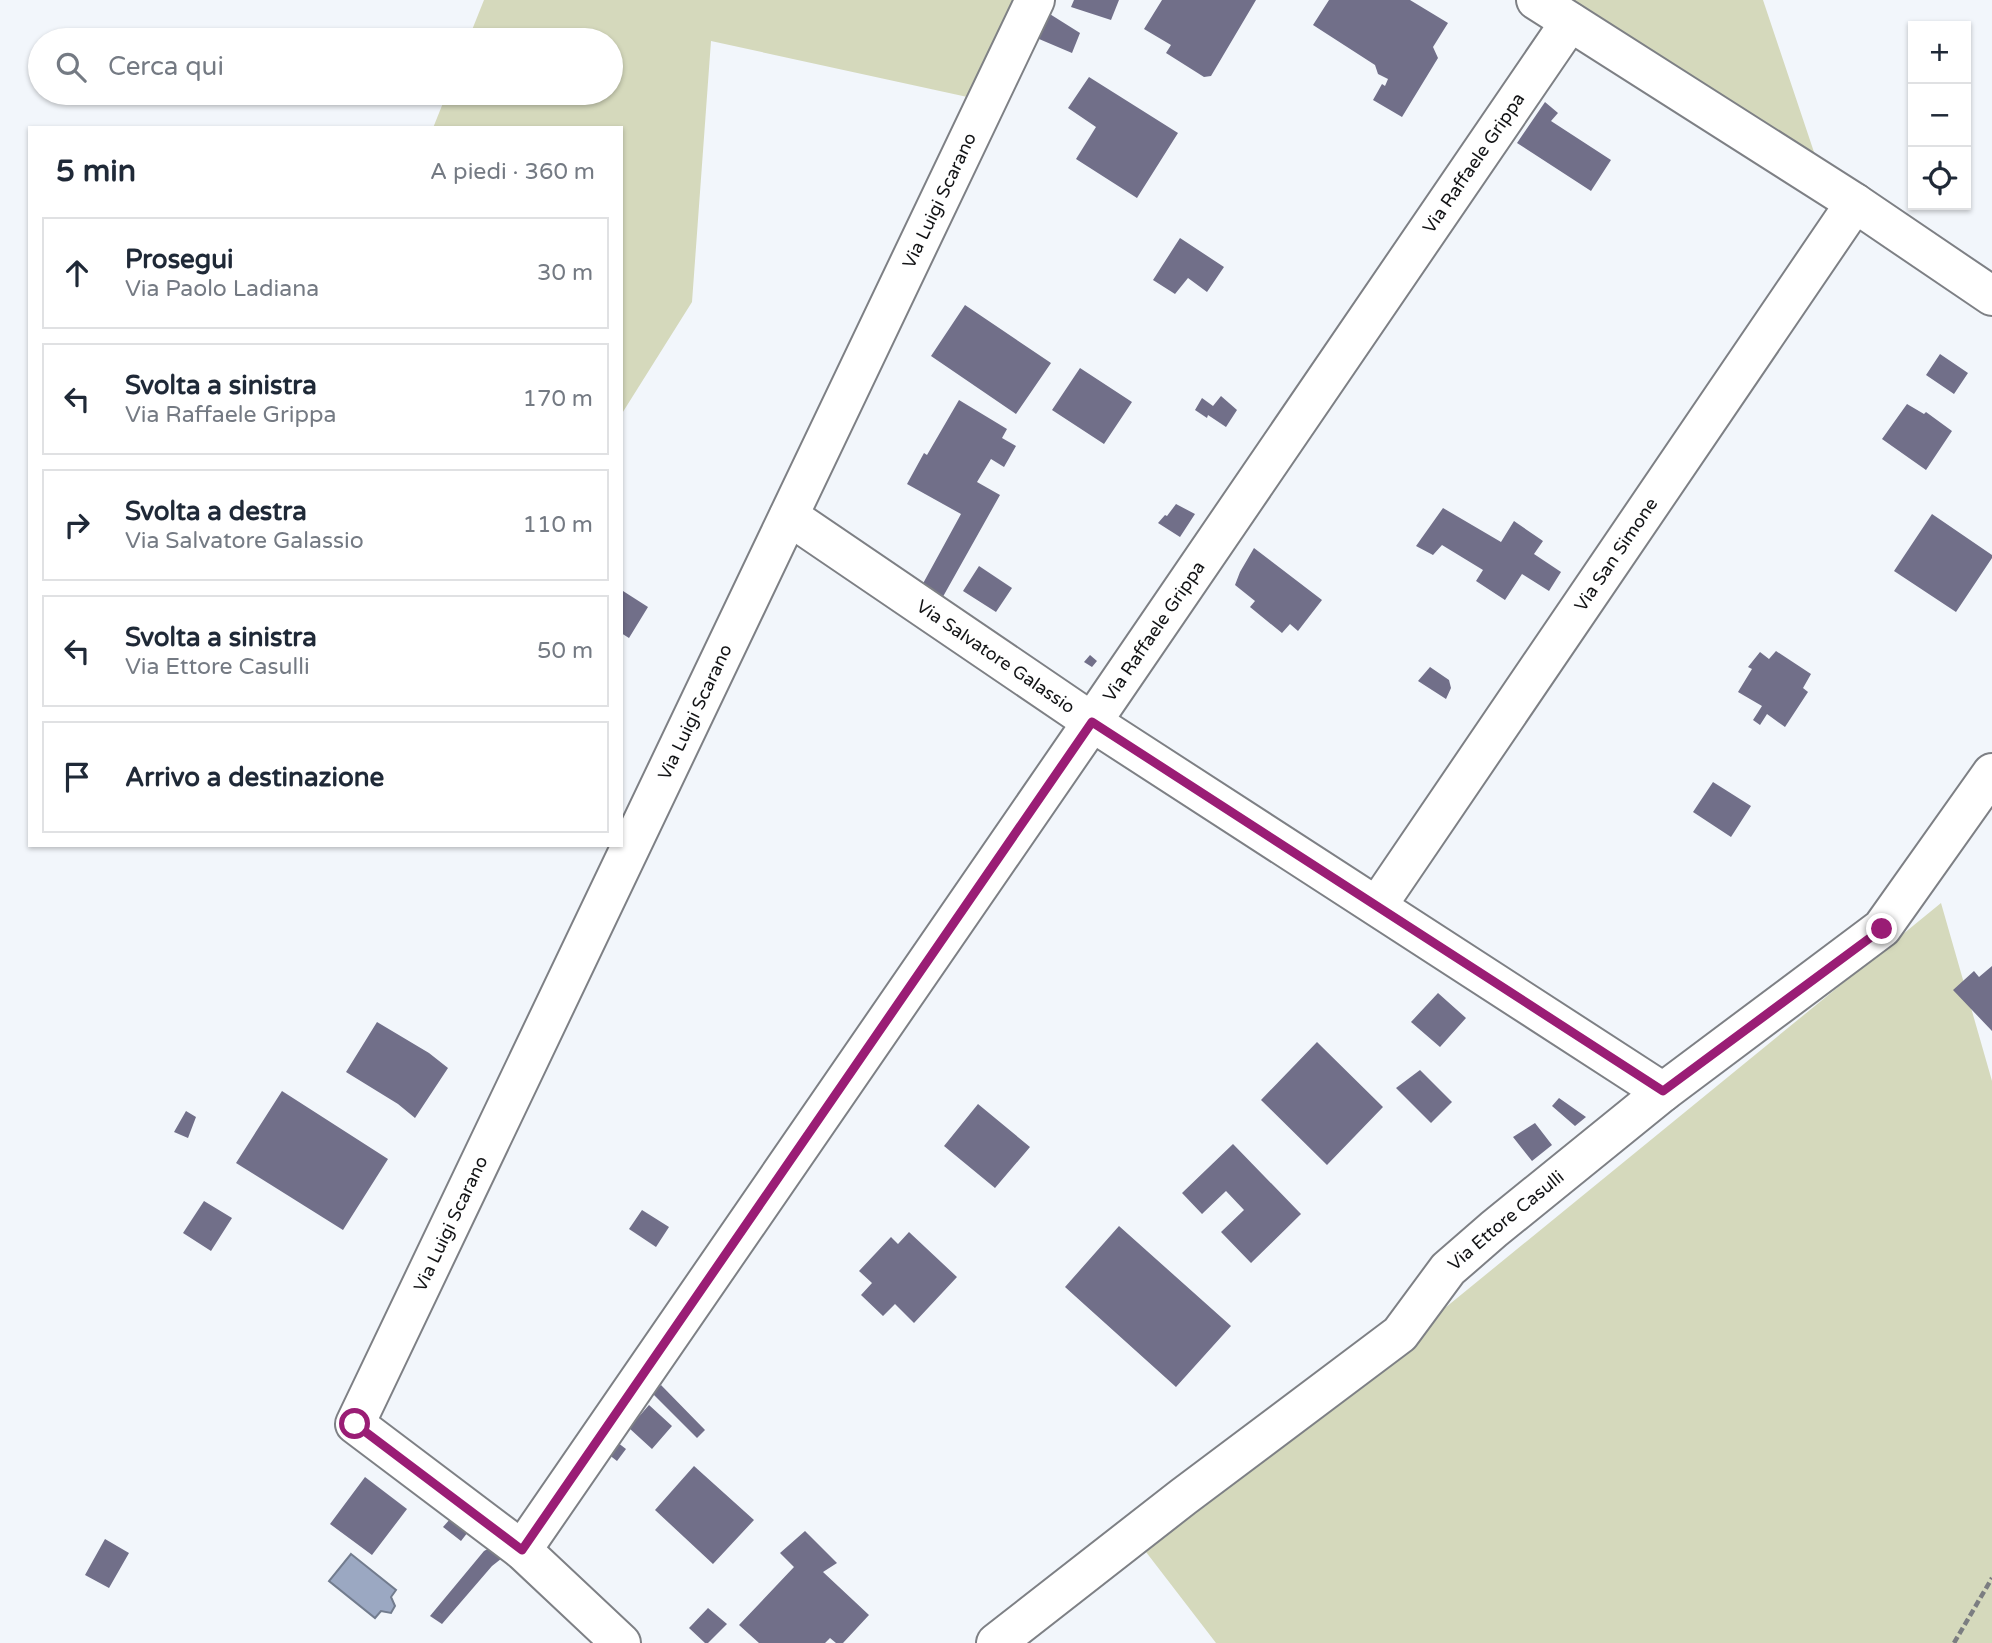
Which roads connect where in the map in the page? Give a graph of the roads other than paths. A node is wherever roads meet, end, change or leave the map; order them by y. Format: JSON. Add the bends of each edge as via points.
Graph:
{"nodes":[{"id":1,"x":1035,"y":0,"type":"edge"},
{"id":2,"x":1536,"y":0,"type":"edge"},
{"id":3,"x":1570,"y":22,"type":"junction"},
{"id":4,"x":1856,"y":203,"type":"junction"},
{"id":5,"x":1992,"y":296,"type":"edge"},
{"id":6,"x":789,"y":516,"type":"junction"},
{"id":7,"x":1092,"y":722,"type":"junction"},
{"id":8,"x":1992,"y":773,"type":"edge"},
{"id":9,"x":1377,"y":906,"type":"junction"},
{"id":10,"x":1663,"y":1091,"type":"junction"},
{"id":11,"x":522,"y":1550,"type":"junction"},
{"id":12,"x":621,"y":1643,"type":"edge"},
{"id":13,"x":996,"y":1643,"type":"edge"}],
"edges":[{"from":1,"to":6,"type":"street","name":"Via Luigi Scarano"},
{"from":2,"to":3,"type":"street"},
{"from":3,"to":4,"type":"street"},
{"from":3,"to":7,"type":"street","name":"Via Raffaele Grippa"},
{"from":4,"to":5,"type":"street"},
{"from":4,"to":9,"type":"street","name":"Via San Simone"},
{"from":6,"to":7,"type":"street","name":"Via Salvatore Galassio"},
{"from":6,"to":11,"type":"street","name":"Via Luigi Scarano","via":[[355,1424]]},
{"from":7,"to":9,"type":"street","name":"Via Salvatore Galassio"},
{"from":7,"to":11,"type":"street","name":"Via Raffaele Grippa"},
{"from":8,"to":10,"type":"street","name":"Via Ettore Casulli","via":[[1882,929]]},
{"from":9,"to":10,"type":"street","name":"Via Salvatore Galassio"},
{"from":10,"to":13,"type":"street","name":"Via Ettore Casulli","via":[[1448,1269],[1400,1335]]},
{"from":11,"to":12,"type":"street"}]}
